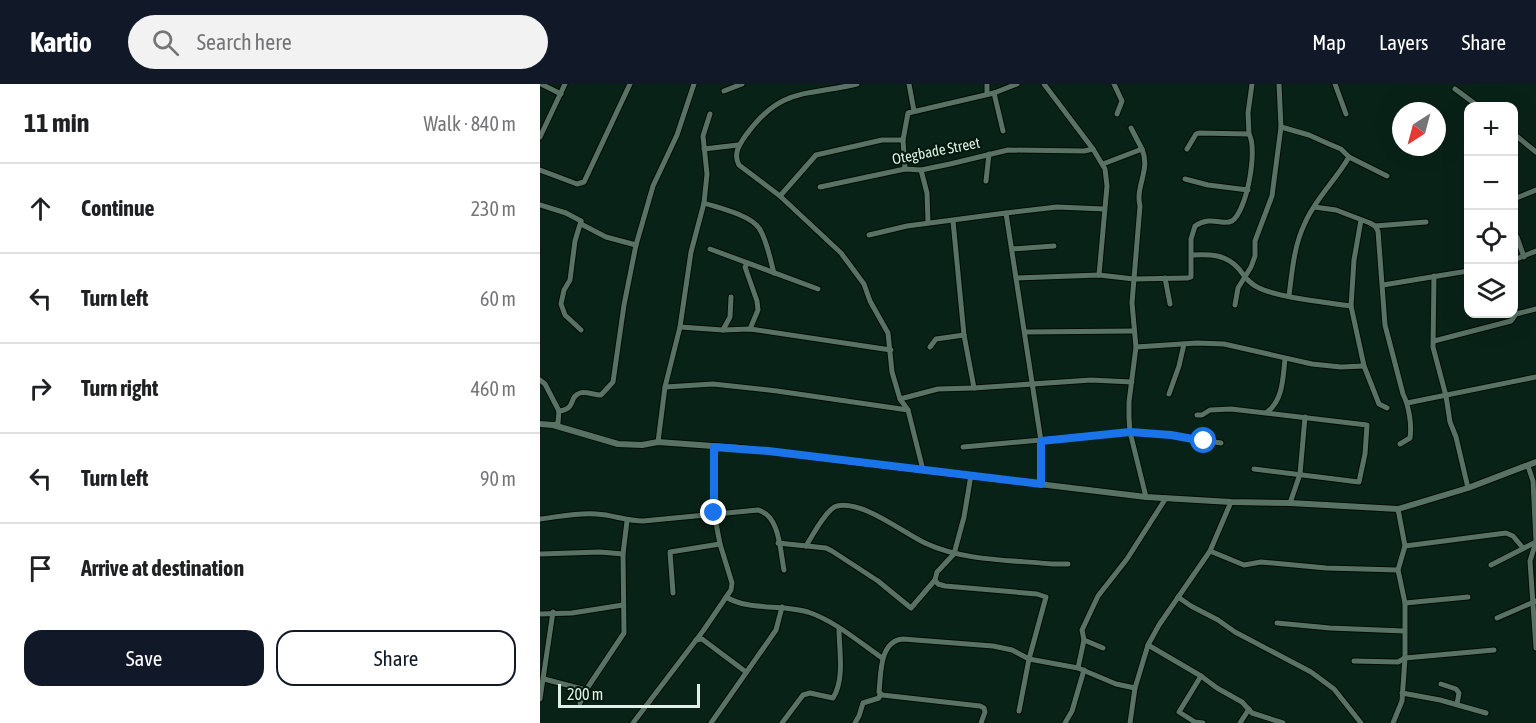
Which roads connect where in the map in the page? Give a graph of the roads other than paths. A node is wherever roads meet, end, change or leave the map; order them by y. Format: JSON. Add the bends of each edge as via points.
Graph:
{"nodes":[{"id":1,"x":541,"y":84,"type":"edge"},
{"id":2,"x":566,"y":84,"type":"edge"},
{"id":3,"x":630,"y":84,"type":"edge"},
{"id":4,"x":694,"y":84,"type":"edge"},
{"id":5,"x":742,"y":84,"type":"edge"},
{"id":6,"x":857,"y":84,"type":"edge"},
{"id":7,"x":909,"y":84,"type":"edge"},
{"id":8,"x":987,"y":84,"type":"edge"},
{"id":9,"x":1017,"y":84,"type":"edge"},
{"id":10,"x":1044,"y":84,"type":"edge"},
{"id":11,"x":1114,"y":84,"type":"edge"},
{"id":12,"x":1252,"y":84,"type":"edge"},
{"id":13,"x":1279,"y":84,"type":"edge"},
{"id":14,"x":1335,"y":84,"type":"edge"},
{"id":15,"x":843,"y":86,"type":"edge"},
{"id":16,"x":1455,"y":89,"type":"dead end"},
{"id":17,"x":724,"y":91,"type":"dead end"},
{"id":18,"x":561,"y":94,"type":"junction"},
{"id":19,"x":991,"y":94,"type":"junction"},
{"id":20,"x":1473,"y":102,"type":"edge"},
{"id":21,"x":914,"y":111,"type":"junction"},
{"id":22,"x":710,"y":114,"type":"dead end"},
{"id":23,"x":1117,"y":114,"type":"dead end"},
{"id":24,"x":1346,"y":114,"type":"dead end"},
{"id":25,"x":1281,"y":127,"type":"junction"},
{"id":26,"x":1131,"y":128,"type":"dead end"},
{"id":27,"x":1003,"y":131,"type":"dead end"},
{"id":28,"x":1249,"y":134,"type":"junction"},
{"id":29,"x":540,"y":137,"type":"edge"},
{"id":30,"x":1518,"y":137,"type":"edge"},
{"id":31,"x":903,"y":140,"type":"junction"},
{"id":32,"x":738,"y":145,"type":"junction"},
{"id":33,"x":1142,"y":148,"type":"junction"},
{"id":34,"x":704,"y":149,"type":"junction"},
{"id":35,"x":1094,"y":149,"type":"junction"},
{"id":36,"x":1187,"y":149,"type":"dead end"},
{"id":37,"x":1536,"y":152,"type":"edge"},
{"id":38,"x":989,"y":154,"type":"junction"},
{"id":39,"x":1349,"y":157,"type":"junction"},
{"id":40,"x":1103,"y":164,"type":"junction"},
{"id":41,"x":905,"y":169,"type":"junction"},
{"id":42,"x":540,"y":170,"type":"edge"},
{"id":43,"x":921,"y":170,"type":"junction"},
{"id":44,"x":1387,"y":176,"type":"dead end"},
{"id":45,"x":1185,"y":179,"type":"dead end"},
{"id":46,"x":986,"y":181,"type":"dead end"},
{"id":47,"x":820,"y":187,"type":"dead end"},
{"id":48,"x":1536,"y":189,"type":"edge"},
{"id":49,"x":1248,"y":190,"type":"junction"},
{"id":50,"x":780,"y":196,"type":"junction"},
{"id":51,"x":1518,"y":197,"type":"edge"},
{"id":52,"x":704,"y":203,"type":"junction"},
{"id":53,"x":540,"y":205,"type":"edge"},
{"id":54,"x":1314,"y":207,"type":"junction"},
{"id":55,"x":1104,"y":209,"type":"junction"},
{"id":56,"x":1006,"y":213,"type":"junction"},
{"id":57,"x":1361,"y":220,"type":"junction"},
{"id":58,"x":953,"y":221,"type":"junction"},
{"id":59,"x":581,"y":222,"type":"junction"},
{"id":60,"x":928,"y":222,"type":"junction"},
{"id":61,"x":1426,"y":222,"type":"dead end"},
{"id":62,"x":1375,"y":226,"type":"junction"},
{"id":63,"x":869,"y":235,"type":"dead end"},
{"id":64,"x":1518,"y":240,"type":"edge"},
{"id":65,"x":636,"y":245,"type":"junction"},
{"id":66,"x":1054,"y":246,"type":"dead end"},
{"id":67,"x":710,"y":249,"type":"dead end"},
{"id":68,"x":1012,"y":249,"type":"junction"},
{"id":69,"x":1536,"y":251,"type":"edge"},
{"id":70,"x":1192,"y":255,"type":"junction"},
{"id":71,"x":1524,"y":257,"type":"junction"},
{"id":72,"x":1518,"y":259,"type":"edge"},
{"id":73,"x":747,"y":264,"type":"junction"},
{"id":74,"x":1464,"y":272,"type":"edge"},
{"id":75,"x":774,"y":273,"type":"junction"},
{"id":76,"x":1099,"y":275,"type":"junction"},
{"id":77,"x":1434,"y":276,"type":"junction"},
{"id":78,"x":1016,"y":278,"type":"junction"},
{"id":79,"x":1165,"y":278,"type":"junction"},
{"id":80,"x":1244,"y":278,"type":"junction"},
{"id":81,"x":1134,"y":279,"type":"junction"},
{"id":82,"x":1383,"y":285,"type":"junction"},
{"id":83,"x":818,"y":290,"type":"dead end"},
{"id":84,"x":1289,"y":296,"type":"junction"},
{"id":85,"x":730,"y":297,"type":"dead end"},
{"id":86,"x":1170,"y":304,"type":"dead end"},
{"id":87,"x":1235,"y":305,"type":"dead end"},
{"id":88,"x":1351,"y":306,"type":"junction"},
{"id":89,"x":1536,"y":309,"type":"edge"},
{"id":90,"x":680,"y":327,"type":"junction"},
{"id":91,"x":750,"y":329,"type":"junction"},
{"id":92,"x":581,"y":330,"type":"dead end"},
{"id":93,"x":723,"y":330,"type":"junction"},
{"id":94,"x":1134,"y":331,"type":"junction"},
{"id":95,"x":1025,"y":332,"type":"junction"},
{"id":96,"x":964,"y":335,"type":"junction"},
{"id":97,"x":1434,"y":341,"type":"junction"},
{"id":98,"x":1184,"y":344,"type":"junction"},
{"id":99,"x":930,"y":346,"type":"dead end"},
{"id":100,"x":1136,"y":347,"type":"junction"},
{"id":101,"x":891,"y":350,"type":"junction"},
{"id":102,"x":1285,"y":359,"type":"junction"},
{"id":103,"x":1364,"y":366,"type":"junction"},
{"id":104,"x":1536,"y":377,"type":"edge"},
{"id":105,"x":540,"y":380,"type":"edge"},
{"id":106,"x":1132,"y":382,"type":"junction"},
{"id":107,"x":1031,"y":384,"type":"junction"},
{"id":108,"x":665,"y":387,"type":"junction"},
{"id":109,"x":974,"y":388,"type":"junction"},
{"id":110,"x":1168,"y":394,"type":"dead end"},
{"id":111,"x":1446,"y":396,"type":"junction"},
{"id":112,"x":900,"y":399,"type":"junction"},
{"id":113,"x":1407,"y":403,"type":"junction"},
{"id":114,"x":1387,"y":408,"type":"dead end"},
{"id":115,"x":908,"y":410,"type":"junction"},
{"id":116,"x":559,"y":411,"type":"junction"},
{"id":117,"x":1266,"y":413,"type":"junction"},
{"id":118,"x":1197,"y":415,"type":"dead end"},
{"id":119,"x":1305,"y":417,"type":"junction"},
{"id":120,"x":540,"y":423,"type":"edge"},
{"id":121,"x":553,"y":425,"type":"junction"},
{"id":122,"x":1130,"y":432,"type":"junction"},
{"id":123,"x":1041,"y":441,"type":"junction"},
{"id":124,"x":658,"y":442,"type":"junction"},
{"id":125,"x":1221,"y":443,"type":"dead end"},
{"id":126,"x":1400,"y":444,"type":"dead end"},
{"id":127,"x":714,"y":447,"type":"junction"},
{"id":128,"x":963,"y":447,"type":"dead end"},
{"id":129,"x":1536,"y":462,"type":"edge"},
{"id":130,"x":1528,"y":466,"type":"junction"},
{"id":131,"x":1254,"y":469,"type":"dead end"},
{"id":132,"x":923,"y":470,"type":"junction"},
{"id":133,"x":1300,"y":474,"type":"junction"},
{"id":134,"x":971,"y":475,"type":"junction"},
{"id":135,"x":1041,"y":484,"type":"junction"},
{"id":136,"x":1468,"y":488,"type":"junction"},
{"id":137,"x":1146,"y":497,"type":"junction"},
{"id":138,"x":1166,"y":498,"type":"junction"},
{"id":139,"x":1231,"y":502,"type":"junction"},
{"id":140,"x":1290,"y":503,"type":"junction"},
{"id":141,"x":1398,"y":508,"type":"junction"},
{"id":142,"x":714,"y":513,"type":"junction"},
{"id":143,"x":540,"y":519,"type":"edge"},
{"id":144,"x":627,"y":521,"type":"junction"},
{"id":145,"x":1536,"y":542,"type":"edge"},
{"id":146,"x":778,"y":543,"type":"junction"},
{"id":147,"x":720,"y":544,"type":"junction"},
{"id":148,"x":807,"y":546,"type":"junction"},
{"id":149,"x":1405,"y":546,"type":"junction"},
{"id":150,"x":1523,"y":548,"type":"junction"},
{"id":151,"x":1210,"y":551,"type":"junction"},
{"id":152,"x":540,"y":554,"type":"edge"},
{"id":153,"x":623,"y":554,"type":"junction"},
{"id":154,"x":954,"y":554,"type":"junction"},
{"id":155,"x":1068,"y":564,"type":"dead end"},
{"id":156,"x":1491,"y":565,"type":"dead end"},
{"id":157,"x":784,"y":570,"type":"dead end"},
{"id":158,"x":1398,"y":570,"type":"junction"},
{"id":159,"x":935,"y":580,"type":"junction"},
{"id":160,"x":673,"y":593,"type":"dead end"},
{"id":161,"x":726,"y":597,"type":"junction"},
{"id":162,"x":1178,"y":597,"type":"junction"},
{"id":163,"x":1468,"y":597,"type":"dead end"},
{"id":164,"x":1534,"y":601,"type":"edge"},
{"id":165,"x":1405,"y":603,"type":"junction"},
{"id":166,"x":623,"y":605,"type":"junction"},
{"id":167,"x":782,"y":607,"type":"junction"},
{"id":168,"x":553,"y":612,"type":"junction"},
{"id":169,"x":540,"y":614,"type":"edge"},
{"id":170,"x":1497,"y":618,"type":"dead end"},
{"id":171,"x":1277,"y":623,"type":"dead end"},
{"id":172,"x":839,"y":628,"type":"junction"},
{"id":173,"x":1404,"y":631,"type":"junction"},
{"id":174,"x":696,"y":640,"type":"junction"},
{"id":175,"x":1084,"y":640,"type":"junction"},
{"id":176,"x":1149,"y":645,"type":"junction"},
{"id":177,"x":1103,"y":648,"type":"dead end"},
{"id":178,"x":1536,"y":648,"type":"edge"},
{"id":179,"x":1494,"y":650,"type":"dead end"},
{"id":180,"x":882,"y":658,"type":"junction"},
{"id":181,"x":1405,"y":658,"type":"junction"},
{"id":182,"x":1029,"y":659,"type":"junction"},
{"id":183,"x":1354,"y":661,"type":"dead end"},
{"id":184,"x":1081,"y":669,"type":"junction"},
{"id":185,"x":746,"y":672,"type":"junction"},
{"id":186,"x":1201,"y":676,"type":"junction"},
{"id":187,"x":544,"y":679,"type":"junction"},
{"id":188,"x":1441,"y":684,"type":"dead end"},
{"id":189,"x":1135,"y":688,"type":"junction"},
{"id":190,"x":586,"y":690,"type":"junction"},
{"id":191,"x":879,"y":692,"type":"junction"},
{"id":192,"x":1402,"y":693,"type":"junction"},
{"id":193,"x":540,"y":699,"type":"edge"},
{"id":194,"x":580,"y":703,"type":"dead end"},
{"id":195,"x":1457,"y":704,"type":"junction"},
{"id":196,"x":1249,"y":709,"type":"junction"},
{"id":197,"x":1019,"y":711,"type":"dead end"},
{"id":198,"x":1486,"y":713,"type":"dead end"},
{"id":199,"x":633,"y":723,"type":"edge"},
{"id":200,"x":711,"y":723,"type":"edge"},
{"id":201,"x":782,"y":723,"type":"edge"},
{"id":202,"x":855,"y":723,"type":"edge"},
{"id":203,"x":981,"y":723,"type":"edge"},
{"id":204,"x":1065,"y":723,"type":"edge"},
{"id":205,"x":1130,"y":723,"type":"edge"},
{"id":206,"x":1203,"y":723,"type":"edge"},
{"id":207,"x":1240,"y":723,"type":"edge"},
{"id":208,"x":1282,"y":723,"type":"edge"},
{"id":209,"x":1361,"y":723,"type":"edge"},
{"id":210,"x":1393,"y":723,"type":"edge"}],
"edges":[{"from":1,"to":18,"type":"street"},
{"from":2,"to":18,"type":"street"},
{"from":3,"to":42,"type":"street","via":[[584,182],[577,184]]},
{"from":4,"to":65,"type":"street","via":[[677,135],[653,186]]},
{"from":5,"to":17,"type":"street"},
{"from":6,"to":15,"type":"street"},
{"from":7,"to":21,"type":"street"},
{"from":8,"to":19,"type":"street"},
{"from":9,"to":19,"type":"street"},
{"from":10,"to":35,"type":"street"},
{"from":11,"to":23,"type":"street","via":[[1122,101]]},
{"from":12,"to":28,"type":"street"},
{"from":13,"to":25,"type":"street"},
{"from":14,"to":24,"type":"street"},
{"from":15,"to":32,"type":"street","via":[[784,99]]},
{"from":16,"to":20,"type":"street"},
{"from":18,"to":29,"type":"street"},
{"from":19,"to":21,"type":"street"},
{"from":19,"to":27,"type":"street"},
{"from":21,"to":31,"type":"street","via":[[906,117]]},
{"from":22,"to":34,"type":"street"},
{"from":25,"to":39,"type":"street","via":[[1341,149]]},
{"from":25,"to":80,"type":"street","via":[[1272,196],[1255,241],[1255,256]]},
{"from":26,"to":33,"type":"street"},
{"from":28,"to":36,"type":"street","via":[[1197,133]]},
{"from":28,"to":49,"type":"street","via":[[1253,143]]},
{"from":30,"to":37,"type":"street"},
{"from":31,"to":41,"type":"street"},
{"from":31,"to":50,"type":"street","via":[[882,140],[816,155]]},
{"from":32,"to":34,"type":"street"},
{"from":32,"to":50,"type":"street","via":[[739,165]]},
{"from":33,"to":40,"type":"street"},
{"from":33,"to":81,"type":"street","via":[[1146,167],[1139,200]]},
{"from":34,"to":52,"type":"street"},
{"from":35,"to":38,"type":"street","name":"Otegbade Street","via":[[1008,150]]},
{"from":35,"to":40,"type":"street"},
{"from":38,"to":43,"type":"street","name":"Otegbade Street"},
{"from":38,"to":46,"type":"street"},
{"from":39,"to":44,"type":"street"},
{"from":39,"to":54,"type":"street"},
{"from":40,"to":55,"type":"street","via":[[1107,180]]},
{"from":41,"to":43,"type":"street","name":"Otegbade Street"},
{"from":41,"to":47,"type":"street","name":"Otegbade Street"},
{"from":43,"to":60,"type":"street"},
{"from":45,"to":49,"type":"street"},
{"from":48,"to":51,"type":"street"},
{"from":49,"to":70,"type":"street","via":[[1231,221],[1208,220],[1195,226]]},
{"from":50,"to":101,"type":"street","via":[[852,267],[888,333]]},
{"from":52,"to":75,"type":"street","via":[[758,226]]},
{"from":52,"to":90,"type":"street","via":[[691,252]]},
{"from":53,"to":59,"type":"street"},
{"from":54,"to":57,"type":"street"},
{"from":54,"to":84,"type":"street","via":[[1299,237]]},
{"from":55,"to":56,"type":"street","via":[[1057,207]]},
{"from":55,"to":76,"type":"street"},
{"from":56,"to":58,"type":"street"},
{"from":56,"to":68,"type":"street"},
{"from":57,"to":62,"type":"street"},
{"from":57,"to":88,"type":"street"},
{"from":58,"to":60,"type":"street"},
{"from":58,"to":96,"type":"street"},
{"from":59,"to":65,"type":"street","via":[[606,237]]},
{"from":59,"to":92,"type":"street","via":[[570,280],[561,303],[565,315]]},
{"from":60,"to":63,"type":"street"},
{"from":61,"to":62,"type":"street"},
{"from":62,"to":82,"type":"street"},
{"from":64,"to":71,"type":"street"},
{"from":65,"to":116,"type":"street","via":[[613,382],[601,395],[579,393],[572,406]]},
{"from":66,"to":68,"type":"street"},
{"from":67,"to":73,"type":"street"},
{"from":68,"to":78,"type":"street"},
{"from":69,"to":71,"type":"street"},
{"from":70,"to":79,"type":"street","via":[[1191,277]]},
{"from":70,"to":80,"type":"street","via":[[1222,257]]},
{"from":71,"to":72,"type":"street"},
{"from":73,"to":75,"type":"street"},
{"from":73,"to":91,"type":"street","via":[[758,310]]},
{"from":74,"to":77,"type":"street"},
{"from":75,"to":83,"type":"street"},
{"from":76,"to":78,"type":"street"},
{"from":76,"to":81,"type":"street"},
{"from":77,"to":82,"type":"street"},
{"from":77,"to":97,"type":"street"},
{"from":78,"to":95,"type":"street"},
{"from":79,"to":81,"type":"street"},
{"from":79,"to":86,"type":"street"},
{"from":80,"to":84,"type":"street","via":[[1258,288]]},
{"from":80,"to":87,"type":"street"},
{"from":81,"to":94,"type":"street"},
{"from":82,"to":113,"type":"street","via":[[1385,324]]},
{"from":84,"to":88,"type":"street"},
{"from":85,"to":93,"type":"street","via":[[730,317]]},
{"from":88,"to":103,"type":"street"},
{"from":89,"to":97,"type":"street","via":[[1515,314],[1511,321]]},
{"from":90,"to":93,"type":"street"},
{"from":90,"to":108,"type":"street"},
{"from":91,"to":93,"type":"street"},
{"from":91,"to":101,"type":"street"},
{"from":94,"to":95,"type":"street"},
{"from":94,"to":100,"type":"street"},
{"from":95,"to":107,"type":"street"},
{"from":96,"to":99,"type":"street","via":[[936,339]]},
{"from":96,"to":109,"type":"street"},
{"from":97,"to":111,"type":"street"},
{"from":98,"to":100,"type":"street"},
{"from":98,"to":102,"type":"street","via":[[1224,344]]},
{"from":98,"to":110,"type":"street"},
{"from":100,"to":106,"type":"street"},
{"from":101,"to":112,"type":"street"},
{"from":102,"to":103,"type":"street","via":[[1341,367]]},
{"from":102,"to":117,"type":"street","via":[[1278,400]]},
{"from":103,"to":114,"type":"street","via":[[1379,404]]},
{"from":104,"to":111,"type":"street"},
{"from":105,"to":116,"type":"street","via":[[546,384]]},
{"from":106,"to":107,"type":"street"},
{"from":106,"to":122,"type":"street"},
{"from":107,"to":109,"type":"street"},
{"from":107,"to":123,"type":"street"},
{"from":108,"to":115,"type":"street","via":[[713,384]]},
{"from":108,"to":124,"type":"street"},
{"from":109,"to":112,"type":"street","via":[[938,389]]},
{"from":111,"to":113,"type":"street"},
{"from":111,"to":136,"type":"street"},
{"from":112,"to":115,"type":"street"},
{"from":113,"to":126,"type":"street","via":[[1411,435]]},
{"from":115,"to":132,"type":"street"},
{"from":116,"to":121,"type":"street","via":[[558,423]]},
{"from":117,"to":118,"type":"street","via":[[1231,409]]},
{"from":117,"to":119,"type":"street"},
{"from":119,"to":133,"type":"street"},
{"from":119,"to":133,"type":"street","via":[[1367,425],[1365,454],[1359,482]]},
{"from":120,"to":121,"type":"street"},
{"from":121,"to":124,"type":"street","via":[[618,444]]},
{"from":122,"to":123,"type":"street"},
{"from":122,"to":125,"type":"street"},
{"from":122,"to":137,"type":"street"},
{"from":123,"to":128,"type":"street"},
{"from":123,"to":135,"type":"street"},
{"from":124,"to":127,"type":"street"},
{"from":127,"to":132,"type":"street"},
{"from":127,"to":142,"type":"street"},
{"from":129,"to":130,"type":"street"},
{"from":130,"to":136,"type":"street"},
{"from":130,"to":145,"type":"street","via":[[1533,481]]},
{"from":131,"to":133,"type":"street"},
{"from":132,"to":134,"type":"street"},
{"from":133,"to":140,"type":"street"},
{"from":134,"to":135,"type":"street"},
{"from":134,"to":154,"type":"street"},
{"from":135,"to":137,"type":"street"},
{"from":136,"to":141,"type":"street"},
{"from":137,"to":138,"type":"street"},
{"from":138,"to":139,"type":"street"},
{"from":138,"to":175,"type":"street","via":[[1127,560],[1098,596],[1082,630]]},
{"from":139,"to":140,"type":"street"},
{"from":139,"to":151,"type":"street"},
{"from":140,"to":141,"type":"street"},
{"from":141,"to":149,"type":"street"},
{"from":142,"to":144,"type":"street"},
{"from":142,"to":146,"type":"street","via":[[767,513],[774,521]]},
{"from":142,"to":147,"type":"street"},
{"from":143,"to":144,"type":"street","via":[[595,513]]},
{"from":144,"to":153,"type":"street"},
{"from":145,"to":150,"type":"street"},
{"from":145,"to":164,"type":"street","via":[[1530,561]]},
{"from":146,"to":148,"type":"street"},
{"from":146,"to":157,"type":"street"},
{"from":147,"to":160,"type":"street","via":[[670,552]]},
{"from":147,"to":161,"type":"street","via":[[732,583]]},
{"from":148,"to":154,"type":"street","via":[[830,508],[840,505],[870,513]]},
{"from":148,"to":159,"type":"street","via":[[826,548],[839,555],[911,608]]},
{"from":149,"to":150,"type":"street","via":[[1506,533],[1514,536]]},
{"from":149,"to":158,"type":"street"},
{"from":150,"to":156,"type":"street"},
{"from":151,"to":158,"type":"street","via":[[1244,565],[1261,562]]},
{"from":151,"to":162,"type":"street"},
{"from":152,"to":153,"type":"street"},
{"from":153,"to":166,"type":"street"},
{"from":154,"to":155,"type":"street"},
{"from":154,"to":159,"type":"street","via":[[937,572]]},
{"from":158,"to":165,"type":"street"},
{"from":159,"to":182,"type":"street","via":[[945,586],[1043,595],[1046,600]]},
{"from":161,"to":167,"type":"street"},
{"from":161,"to":174,"type":"street"},
{"from":162,"to":176,"type":"street"},
{"from":162,"to":209,"type":"street","via":[[1311,672],[1334,689]]},
{"from":163,"to":165,"type":"street"},
{"from":164,"to":170,"type":"street"},
{"from":164,"to":178,"type":"street"},
{"from":165,"to":173,"type":"street"},
{"from":166,"to":168,"type":"street"},
{"from":166,"to":190,"type":"street","via":[[624,633]]},
{"from":167,"to":172,"type":"street","via":[[807,612]]},
{"from":167,"to":185,"type":"street","via":[[778,627]]},
{"from":168,"to":169,"type":"street"},
{"from":168,"to":187,"type":"street"},
{"from":171,"to":173,"type":"street"},
{"from":172,"to":180,"type":"street"},
{"from":172,"to":201,"type":"street","via":[[836,693],[833,698],[803,694]]},
{"from":173,"to":181,"type":"street"},
{"from":174,"to":185,"type":"street","via":[[702,639]]},
{"from":174,"to":199,"type":"street"},
{"from":175,"to":177,"type":"street"},
{"from":175,"to":184,"type":"street"},
{"from":176,"to":186,"type":"street"},
{"from":176,"to":189,"type":"street"},
{"from":179,"to":181,"type":"street"},
{"from":180,"to":182,"type":"street","via":[[894,642],[903,639],[993,646]]},
{"from":180,"to":191,"type":"street"},
{"from":181,"to":183,"type":"street","via":[[1398,662]]},
{"from":181,"to":192,"type":"street"},
{"from":182,"to":184,"type":"street"},
{"from":182,"to":197,"type":"street"},
{"from":184,"to":189,"type":"street"},
{"from":184,"to":204,"type":"street","via":[[1072,711]]},
{"from":185,"to":200,"type":"street"},
{"from":186,"to":196,"type":"street"},
{"from":186,"to":206,"type":"street","via":[[1179,712]]},
{"from":187,"to":190,"type":"street"},
{"from":187,"to":193,"type":"street"},
{"from":188,"to":195,"type":"street","via":[[1456,689]]},
{"from":189,"to":205,"type":"street"},
{"from":190,"to":194,"type":"street"},
{"from":191,"to":202,"type":"street","via":[[879,698],[863,703]]},
{"from":191,"to":203,"type":"street","via":[[886,696],[980,706],[985,712]]},
{"from":192,"to":195,"type":"street"},
{"from":192,"to":210,"type":"street"},
{"from":195,"to":198,"type":"street"},
{"from":196,"to":207,"type":"street"},
{"from":196,"to":208,"type":"street"}]}
